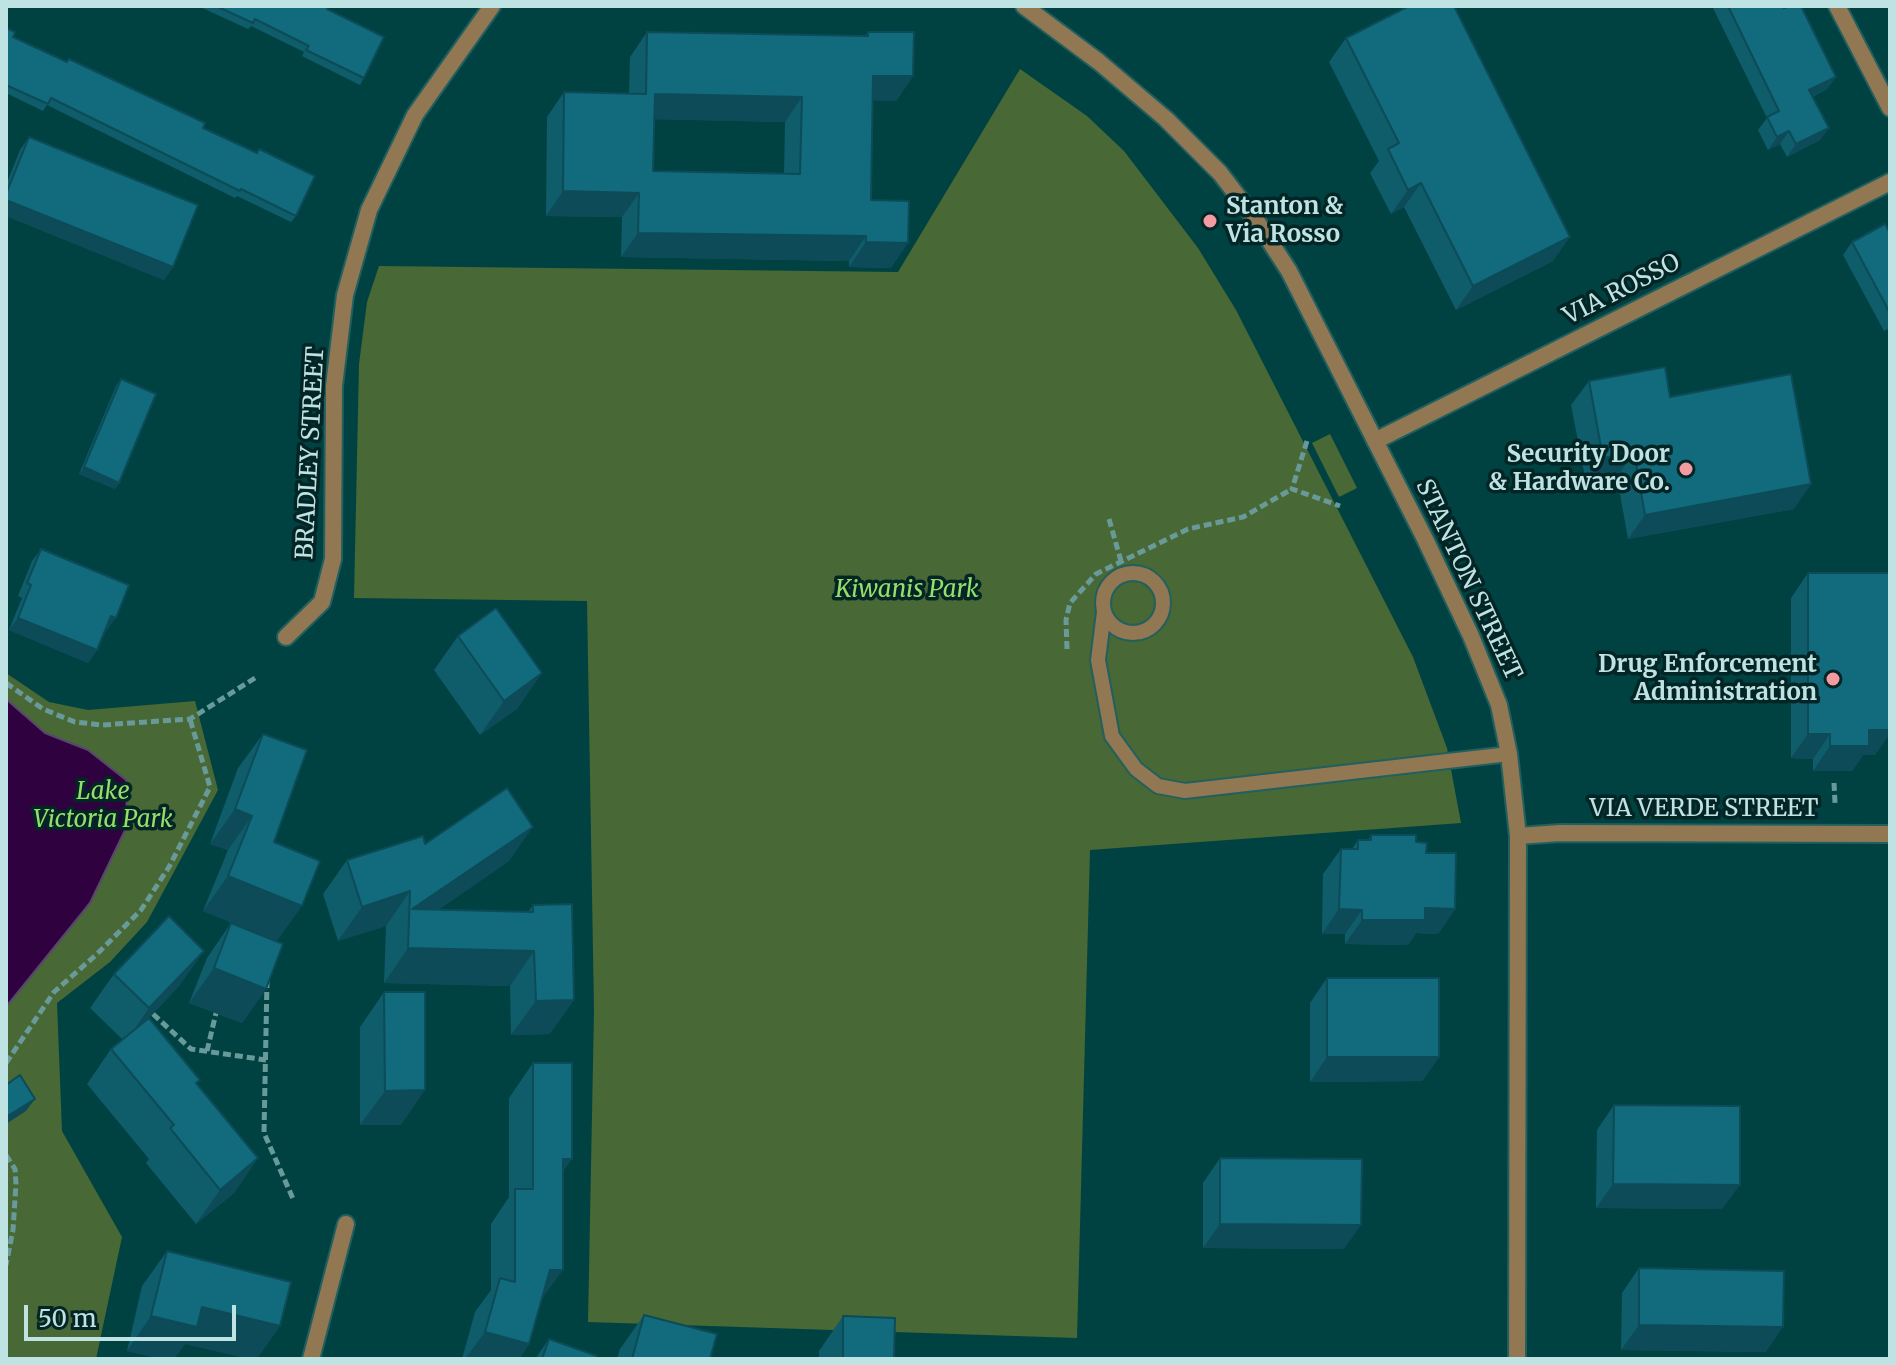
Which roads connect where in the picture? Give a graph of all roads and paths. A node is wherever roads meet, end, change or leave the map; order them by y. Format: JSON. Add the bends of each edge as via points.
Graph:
{"nodes":[{"id":1,"x":492,"y":6,"type":"edge"},
{"id":2,"x":1024,"y":6,"type":"edge"},
{"id":3,"x":1837,"y":6,"type":"edge"},
{"id":4,"x":1890,"y":108,"type":"edge"},
{"id":5,"x":1890,"y":182,"type":"edge"},
{"id":6,"x":1307,"y":441,"type":"dead end"},
{"id":7,"x":1375,"y":441,"type":"junction"},
{"id":8,"x":1292,"y":489,"type":"junction"},
{"id":9,"x":1340,"y":506,"type":"dead end"},
{"id":10,"x":1109,"y":519,"type":"dead end"},
{"id":11,"x":1121,"y":561,"type":"junction"},
{"id":12,"x":1104,"y":612,"type":"junction"},
{"id":13,"x":286,"y":637,"type":"dead end"},
{"id":14,"x":1067,"y":649,"type":"dead end"},
{"id":15,"x":255,"y":678,"type":"dead end"},
{"id":16,"x":6,"y":683,"type":"edge"},
{"id":17,"x":190,"y":719,"type":"junction"},
{"id":18,"x":1509,"y":754,"type":"junction"},
{"id":19,"x":1834,"y":783,"type":"dead end"},
{"id":20,"x":1835,"y":803,"type":"dead end"},
{"id":21,"x":1890,"y":834,"type":"edge"},
{"id":22,"x":1518,"y":836,"type":"junction"},
{"id":23,"x":267,"y":975,"type":"edge"},
{"id":24,"x":216,"y":1013,"type":"dead end"},
{"id":25,"x":153,"y":1014,"type":"edge"},
{"id":26,"x":207,"y":1051,"type":"junction"},
{"id":27,"x":266,"y":1060,"type":"junction"},
{"id":28,"x":6,"y":1063,"type":"edge"},
{"id":29,"x":6,"y":1155,"type":"edge"},
{"id":30,"x":294,"y":1201,"type":"dead end"},
{"id":31,"x":346,"y":1224,"type":"dead end"},
{"id":32,"x":6,"y":1265,"type":"edge"},
{"id":33,"x":311,"y":1359,"type":"edge"},
{"id":34,"x":1517,"y":1359,"type":"edge"}],
"edges":[{"from":1,"to":13,"type":"street","name":"BRADLEY STREET","via":[[415,115],[369,210],[345,295],[334,386],[333,559],[322,602]]},
{"from":2,"to":7,"type":"street","name":"STANTON STREET","via":[[1138,94],[1220,173],[1289,271]]},
{"from":3,"to":4,"type":"street"},
{"from":5,"to":7,"type":"street","name":"VIA ROSSO"},
{"from":6,"to":8,"type":"path"},
{"from":7,"to":18,"type":"street","name":"STANTON STREET","via":[[1471,636],[1499,705]]},
{"from":8,"to":9,"type":"path"},
{"from":8,"to":11,"type":"path","via":[[1243,517],[1188,529]]},
{"from":10,"to":11,"type":"path"},
{"from":11,"to":14,"type":"path","via":[[1096,574],[1070,603]]},
{"from":12,"to":12,"type":"lane","via":[[1110,582],[1127,573],[1146,575],[1163,597],[1161,617],[1136,634],[1116,629]]},
{"from":12,"to":18,"type":"lane","via":[[1098,660],[1112,736],[1136,769],[1158,786],[1185,791]]},
{"from":15,"to":17,"type":"path"},
{"from":16,"to":17,"type":"path","via":[[43,709],[75,722]]},
{"from":17,"to":28,"type":"path","via":[[210,787],[155,892],[54,992]]},
{"from":18,"to":22,"type":"street","name":"STANTON STREET"},
{"from":19,"to":20,"type":"path"},
{"from":21,"to":22,"type":"street","name":"VIA VERDE STREET"},
{"from":22,"to":34,"type":"street","name":"STANTON STREET"},
{"from":23,"to":27,"type":"path"},
{"from":24,"to":26,"type":"path"},
{"from":25,"to":26,"type":"path","via":[[191,1049]]},
{"from":26,"to":27,"type":"path"},
{"from":27,"to":30,"type":"path","via":[[264,1133]]},
{"from":29,"to":32,"type":"path","via":[[16,1184]]},
{"from":31,"to":33,"type":"street"}]}
